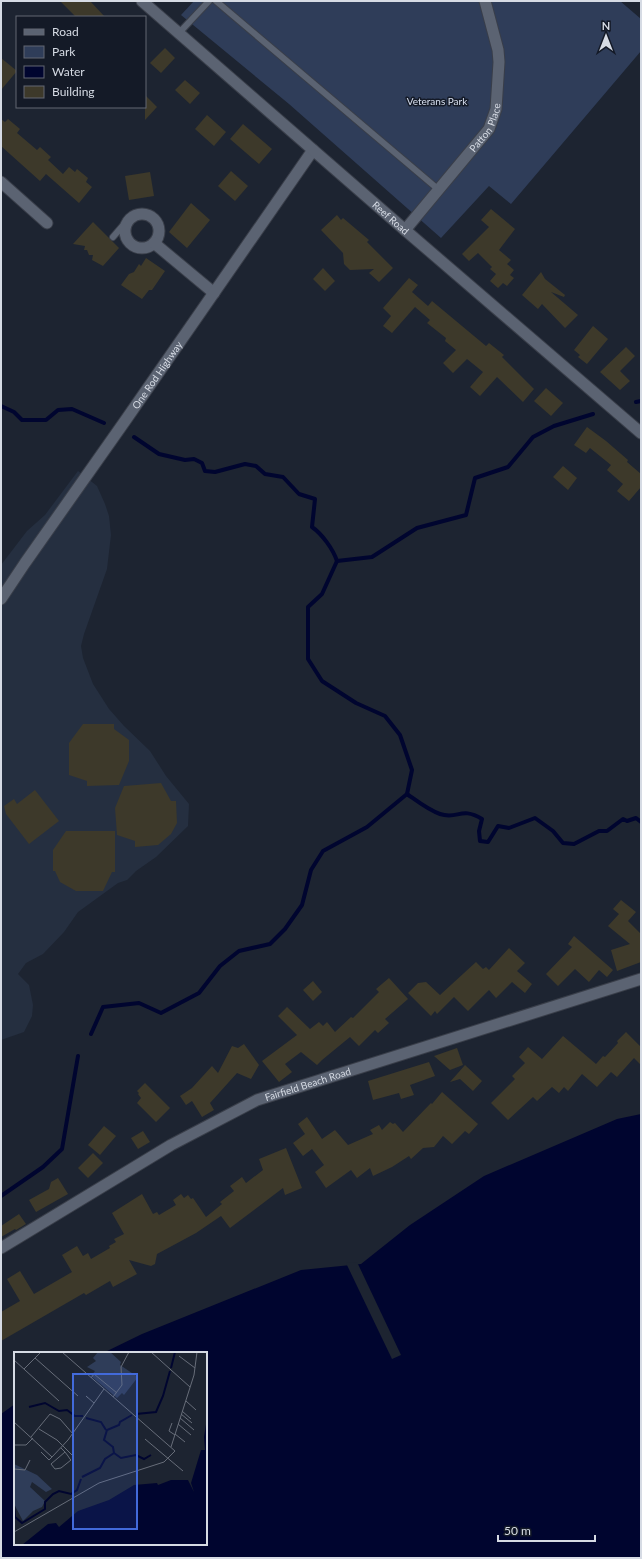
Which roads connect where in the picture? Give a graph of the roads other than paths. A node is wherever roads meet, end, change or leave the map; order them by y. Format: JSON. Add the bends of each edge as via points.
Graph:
{"nodes":[{"id":1,"x":142,"y":1,"type":"edge"},
{"id":2,"x":209,"y":1,"type":"edge"},
{"id":3,"x":216,"y":1,"type":"edge"},
{"id":4,"x":485,"y":1,"type":"edge"},
{"id":5,"x":179,"y":33,"type":"junction"},
{"id":6,"x":313,"y":150,"type":"junction"},
{"id":7,"x":1,"y":182,"type":"edge"},
{"id":8,"x":439,"y":190,"type":"junction"},
{"id":9,"x":126,"y":222,"type":"junction"},
{"id":10,"x":46,"y":223,"type":"dead end"},
{"id":11,"x":405,"y":230,"type":"junction"},
{"id":12,"x":112,"y":237,"type":"dead end"},
{"id":13,"x":154,"y":243,"type":"junction"},
{"id":14,"x":214,"y":293,"type":"junction"},
{"id":15,"x":641,"y":433,"type":"edge"},
{"id":16,"x":1,"y":599,"type":"edge"},
{"id":17,"x":641,"y":979,"type":"edge"},
{"id":18,"x":1,"y":1248,"type":"edge"}],
"edges":[{"from":1,"to":5,"type":"street","name":"Reef Road"},
{"from":2,"to":5,"type":"lane"},
{"from":3,"to":8,"type":"lane"},
{"from":4,"to":8,"type":"street","name":"Patton Place","via":[[498,50],[496,109],[489,129]]},
{"from":5,"to":6,"type":"street","name":"Reef Road"},
{"from":6,"to":11,"type":"street","name":"Reef Road"},
{"from":6,"to":14,"type":"street","name":"One Rod Highway"},
{"from":7,"to":10,"type":"street"},
{"from":8,"to":11,"type":"street","name":"Patton Place"},
{"from":9,"to":12,"type":"lane"},
{"from":9,"to":13,"type":"street","via":[[124,233],[133,246],[144,248]]},
{"from":9,"to":13,"type":"street","via":[[139,214],[152,217],[159,226]]},
{"from":11,"to":15,"type":"street","name":"Reef Road"},
{"from":13,"to":14,"type":"street"},
{"from":14,"to":16,"type":"street","name":"One Rod Highway"},
{"from":17,"to":18,"type":"street","name":"Fairfield Beach Road","via":[[257,1100],[171,1145]]}]}
